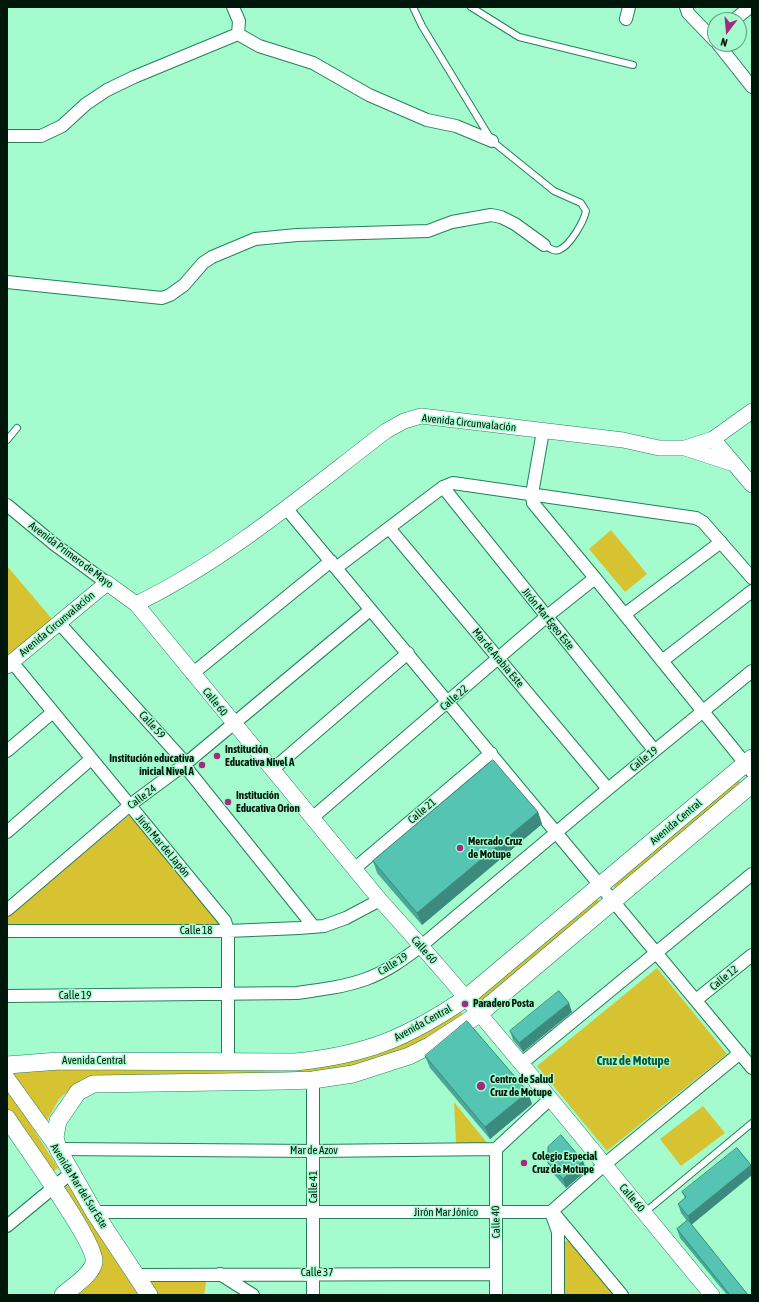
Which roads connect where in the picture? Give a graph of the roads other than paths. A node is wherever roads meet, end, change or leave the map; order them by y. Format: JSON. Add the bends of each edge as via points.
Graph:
{"nodes":[{"id":1,"x":233,"y":7,"type":"edge"},
{"id":2,"x":413,"y":7,"type":"edge"},
{"id":3,"x":471,"y":7,"type":"edge"},
{"id":4,"x":629,"y":7,"type":"edge"},
{"id":5,"x":686,"y":7,"type":"edge"},
{"id":6,"x":626,"y":19,"type":"dead end"},
{"id":7,"x":707,"y":32,"type":"edge"},
{"id":8,"x":238,"y":34,"type":"junction"},
{"id":9,"x":725,"y":52,"type":"edge"},
{"id":10,"x":633,"y":65,"type":"dead end"},
{"id":11,"x":751,"y":85,"type":"edge"},
{"id":12,"x":7,"y":136,"type":"edge"},
{"id":13,"x":492,"y":141,"type":"junction"},
{"id":14,"x":544,"y":246,"type":"joint"},
{"id":15,"x":7,"y":282,"type":"edge"},
{"id":16,"x":752,"y":411,"type":"edge"},
{"id":17,"x":17,"y":428,"type":"dead end"},
{"id":18,"x":543,"y":431,"type":"junction"},
{"id":19,"x":713,"y":439,"type":"junction"},
{"id":20,"x":7,"y":440,"type":"edge"},
{"id":21,"x":685,"y":448,"type":"junction"},
{"id":22,"x":734,"y":464,"type":"junction"},
{"id":23,"x":752,"y":485,"type":"edge"},
{"id":24,"x":443,"y":487,"type":"junction"},
{"id":25,"x":532,"y":494,"type":"junction"},
{"id":26,"x":7,"y":505,"type":"edge"},
{"id":27,"x":286,"y":508,"type":"junction"},
{"id":28,"x":389,"y":528,"type":"junction"},
{"id":29,"x":722,"y":542,"type":"junction"},
{"id":30,"x":334,"y":564,"type":"junction"},
{"id":31,"x":595,"y":578,"type":"junction"},
{"id":32,"x":752,"y":578,"type":"edge"},
{"id":33,"x":107,"y":583,"type":"junction"},
{"id":34,"x":752,"y":591,"type":"edge"},
{"id":35,"x":136,"y":604,"type":"junction"},
{"id":36,"x":370,"y":610,"type":"junction"},
{"id":37,"x":624,"y":614,"type":"junction"},
{"id":38,"x":546,"y":617,"type":"junction"},
{"id":39,"x":59,"y":623,"type":"junction"},
{"id":40,"x":408,"y":653,"type":"junction"},
{"id":41,"x":498,"y":658,"type":"junction"},
{"id":42,"x":662,"y":661,"type":"junction"},
{"id":43,"x":9,"y":664,"type":"edge"},
{"id":44,"x":752,"y":671,"type":"edge"},
{"id":45,"x":192,"y":674,"type":"junction"},
{"id":46,"x":448,"y":703,"type":"junction"},
{"id":47,"x":702,"y":711,"type":"junction"},
{"id":48,"x":53,"y":712,"type":"junction"},
{"id":49,"x":232,"y":724,"type":"junction"},
{"id":50,"x":7,"y":750,"type":"edge"},
{"id":51,"x":654,"y":750,"type":"junction"},
{"id":52,"x":491,"y":753,"type":"junction"},
{"id":53,"x":91,"y":759,"type":"junction"},
{"id":54,"x":750,"y":764,"type":"edge"},
{"id":55,"x":184,"y":765,"type":"junction"},
{"id":56,"x":272,"y":770,"type":"junction"},
{"id":57,"x":752,"y":784,"type":"edge"},
{"id":58,"x":608,"y":789,"type":"junction"},
{"id":59,"x":130,"y":805,"type":"junction"},
{"id":60,"x":312,"y":818,"type":"junction"},
{"id":61,"x":7,"y":832,"type":"edge"},
{"id":62,"x":557,"y":833,"type":"junction"},
{"id":63,"x":354,"y":869,"type":"junction"},
{"id":64,"x":752,"y":874,"type":"edge"},
{"id":65,"x":600,"y":885,"type":"junction"},
{"id":66,"x":380,"y":900,"type":"junction"},
{"id":67,"x":613,"y":901,"type":"junction"},
{"id":68,"x":7,"y":910,"type":"edge"},
{"id":69,"x":314,"y":927,"type":"junction"},
{"id":70,"x":7,"y":931,"type":"edge"},
{"id":71,"x":228,"y":931,"type":"junction"},
{"id":72,"x":421,"y":946,"type":"junction"},
{"id":73,"x":656,"y":953,"type":"junction"},
{"id":74,"x":751,"y":959,"type":"edge"},
{"id":75,"x":228,"y":995,"type":"junction"},
{"id":76,"x":7,"y":996,"type":"edge"},
{"id":77,"x":466,"y":998,"type":"junction"},
{"id":78,"x":696,"y":1000,"type":"junction"},
{"id":79,"x":479,"y":1014,"type":"junction"},
{"id":80,"x":740,"y":1053,"type":"junction"},
{"id":81,"x":228,"y":1061,"type":"junction"},
{"id":82,"x":522,"y":1063,"type":"junction"},
{"id":83,"x":7,"y":1065,"type":"edge"},
{"id":84,"x":752,"y":1068,"type":"edge"},
{"id":85,"x":7,"y":1078,"type":"edge"},
{"id":86,"x":313,"y":1080,"type":"junction"},
{"id":87,"x":551,"y":1098,"type":"junction"},
{"id":88,"x":7,"y":1120,"type":"edge"},
{"id":89,"x":752,"y":1123,"type":"edge"},
{"id":90,"x":58,"y":1149,"type":"junction"},
{"id":91,"x":496,"y":1149,"type":"junction"},
{"id":92,"x":314,"y":1151,"type":"junction"},
{"id":93,"x":604,"y":1165,"type":"junction"},
{"id":94,"x":71,"y":1173,"type":"junction"},
{"id":95,"x":54,"y":1186,"type":"junction"},
{"id":96,"x":94,"y":1212,"type":"junction"},
{"id":97,"x":314,"y":1212,"type":"junction"},
{"id":98,"x":551,"y":1212,"type":"junction"},
{"id":99,"x":496,"y":1213,"type":"junction"},
{"id":100,"x":644,"y":1213,"type":"junction"},
{"id":101,"x":7,"y":1226,"type":"edge"},
{"id":102,"x":314,"y":1273,"type":"junction"},
{"id":103,"x":220,"y":1274,"type":"junction"},
{"id":104,"x":496,"y":1274,"type":"junction"},
{"id":105,"x":137,"y":1275,"type":"junction"},
{"id":106,"x":63,"y":1295,"type":"edge"},
{"id":107,"x":149,"y":1295,"type":"edge"},
{"id":108,"x":253,"y":1295,"type":"edge"},
{"id":109,"x":313,"y":1295,"type":"edge"},
{"id":110,"x":496,"y":1295,"type":"edge"},
{"id":111,"x":558,"y":1295,"type":"edge"},
{"id":112,"x":622,"y":1295,"type":"edge"},
{"id":113,"x":712,"y":1295,"type":"edge"}],
"edges":[{"from":1,"to":8,"type":"street","via":[[239,21]]},
{"from":2,"to":13,"type":"lane"},
{"from":3,"to":10,"type":"lane","via":[[519,38]]},
{"from":4,"to":6,"type":"street"},
{"from":5,"to":7,"type":"street","via":[[688,13]]},
{"from":8,"to":12,"type":"street","via":[[107,90],[86,104],[62,126],[41,136]]},
{"from":8,"to":13,"type":"street","via":[[259,46],[313,63],[369,95],[427,120],[456,126]]},
{"from":9,"to":11,"type":"street"},
{"from":13,"to":14,"type":"lane","via":[[554,191],[581,202],[586,211],[584,220],[566,245],[559,250]]},
{"from":14,"to":15,"type":"street","via":[[515,224],[492,215],[452,222],[428,231],[297,235],[255,239],[212,257],[203,263],[184,285],[162,298]]},
{"from":16,"to":19,"type":"street","name":"Avenida Circunvalación"},
{"from":17,"to":20,"type":"lane"},
{"from":18,"to":21,"type":"street","name":"Avenida Circunvalación","via":[[623,440],[659,448]]},
{"from":18,"to":25,"type":"street"},
{"from":18,"to":27,"type":"street","name":"Avenida Circunvalación","via":[[421,416],[404,421],[386,431]]},
{"from":19,"to":21,"type":"street","name":"Avenida Circunvalación"},
{"from":19,"to":22,"type":"street"},
{"from":21,"to":22,"type":"street"},
{"from":22,"to":23,"type":"street"},
{"from":24,"to":25,"type":"street","via":[[452,483]]},
{"from":24,"to":28,"type":"street"},
{"from":24,"to":38,"type":"street","name":"Jirón Mar Egeo Este"},
{"from":25,"to":29,"type":"street","via":[[696,518]]},
{"from":25,"to":31,"type":"street","via":[[533,503]]},
{"from":26,"to":33,"type":"street","name":"Avenida Primero de Mayo"},
{"from":27,"to":30,"type":"street"},
{"from":27,"to":35,"type":"street","name":"Avenida Circunvalación","via":[[199,570]]},
{"from":28,"to":30,"type":"street"},
{"from":28,"to":41,"type":"street","name":"Mar de Arabia Este"},
{"from":29,"to":32,"type":"street"},
{"from":29,"to":37,"type":"street"},
{"from":30,"to":36,"type":"street"},
{"from":30,"to":45,"type":"street"},
{"from":31,"to":37,"type":"street"},
{"from":31,"to":38,"type":"street","name":"Calle 22"},
{"from":33,"to":35,"type":"street","name":"Avenida Primero de Mayo"},
{"from":33,"to":39,"type":"street","name":"Avenida Circunvalación"},
{"from":34,"to":42,"type":"street"},
{"from":35,"to":45,"type":"street","name":"Calle 60"},
{"from":36,"to":40,"type":"street"},
{"from":36,"to":49,"type":"street","name":"Calle 24"},
{"from":37,"to":42,"type":"street"},
{"from":38,"to":41,"type":"street","name":"Calle 22"},
{"from":38,"to":51,"type":"street","name":"Jirón Mar Egeo Este"},
{"from":39,"to":43,"type":"street","name":"Avenida Circunvalación"},
{"from":39,"to":55,"type":"street","name":"Calle 59","via":[[181,758]]},
{"from":40,"to":46,"type":"street"},
{"from":40,"to":56,"type":"street"},
{"from":41,"to":46,"type":"street","name":"Calle 22"},
{"from":41,"to":58,"type":"street","name":"Mar de Arabia Este"},
{"from":42,"to":47,"type":"street"},
{"from":43,"to":48,"type":"street","name":"Jirón Mar del Japón"},
{"from":44,"to":47,"type":"street","name":"Calle 19"},
{"from":45,"to":49,"type":"street","name":"Calle 60"},
{"from":46,"to":52,"type":"street"},
{"from":46,"to":60,"type":"street","name":"Calle 22"},
{"from":47,"to":51,"type":"street","name":"Calle 19"},
{"from":47,"to":54,"type":"street"},
{"from":48,"to":50,"type":"street"},
{"from":48,"to":53,"type":"street","name":"Jirón Mar del Japón"},
{"from":49,"to":55,"type":"street","name":"Calle 24"},
{"from":49,"to":56,"type":"street","name":"Calle 60"},
{"from":51,"to":58,"type":"street","name":"Calle 19"},
{"from":52,"to":62,"type":"street"},
{"from":52,"to":63,"type":"street","name":"Calle 21"},
{"from":53,"to":59,"type":"street","name":"Jirón Mar del Japón"},
{"from":53,"to":61,"type":"street"},
{"from":54,"to":65,"type":"main road","name":"Avenida Central"},
{"from":55,"to":59,"type":"street","name":"Calle 24"},
{"from":55,"to":69,"type":"street","name":"Calle 59"},
{"from":56,"to":60,"type":"street","name":"Calle 60"},
{"from":57,"to":67,"type":"main road","name":"Avenida Central"},
{"from":58,"to":62,"type":"street","name":"Calle 19"},
{"from":59,"to":68,"type":"street","name":"Calle 24"},
{"from":59,"to":71,"type":"street","name":"Jirón Mar del Japón","via":[[225,921]]},
{"from":60,"to":63,"type":"street","name":"Calle 60"},
{"from":62,"to":65,"type":"street"},
{"from":62,"to":72,"type":"street","name":"Calle 19"},
{"from":63,"to":66,"type":"street","name":"Calle 60"},
{"from":64,"to":73,"type":"street"},
{"from":65,"to":67,"type":"street"},
{"from":65,"to":77,"type":"main road","name":"Avenida Central"},
{"from":66,"to":69,"type":"street","name":"Calle 18","via":[[346,918]]},
{"from":66,"to":72,"type":"street","name":"Calle 60"},
{"from":67,"to":73,"type":"street"},
{"from":67,"to":79,"type":"main road","name":"Avenida Central"},
{"from":69,"to":71,"type":"street","name":"Calle 18"},
{"from":70,"to":71,"type":"street","name":"Calle 18"},
{"from":71,"to":75,"type":"street","name":"Jirón Mar del Japón"},
{"from":72,"to":75,"type":"street","name":"Calle 19","via":[[399,963],[367,979],[297,993]]},
{"from":72,"to":77,"type":"street","name":"Calle 60"},
{"from":73,"to":78,"type":"street"},
{"from":73,"to":82,"type":"street"},
{"from":74,"to":78,"type":"street","name":"Calle 12"},
{"from":75,"to":76,"type":"street","name":"Calle 19"},
{"from":75,"to":81,"type":"street","name":"Jirón Mar del Japón"},
{"from":77,"to":79,"type":"street","name":"Calle 60"},
{"from":77,"to":81,"type":"main road","name":"Avenida Central","via":[[433,1020],[361,1052],[295,1062]]},
{"from":78,"to":80,"type":"street"},
{"from":79,"to":82,"type":"street","name":"Calle 60"},
{"from":79,"to":86,"type":"main road","name":"Avenida Central","via":[[409,1056],[353,1074]]},
{"from":80,"to":84,"type":"street"},
{"from":80,"to":93,"type":"street"},
{"from":81,"to":83,"type":"main road","name":"Avenida Central","via":[[59,1060]]},
{"from":82,"to":87,"type":"street","name":"Calle 60"},
{"from":85,"to":90,"type":"street","name":"Avenida Mar del Sur Este"},
{"from":86,"to":90,"type":"main road","name":"Avenida Central","via":[[93,1084],[78,1092],[58,1121],[55,1137]]},
{"from":86,"to":92,"type":"street","name":"Calle 41"},
{"from":87,"to":91,"type":"street"},
{"from":87,"to":93,"type":"street","name":"Calle 60"},
{"from":88,"to":95,"type":"main road","name":"Avenida Mar del Sur Este"},
{"from":89,"to":100,"type":"lane"},
{"from":90,"to":92,"type":"street","name":"Mar de Azov"},
{"from":90,"to":94,"type":"main road","name":"Avenida Mar del Sur Este"},
{"from":91,"to":92,"type":"street","name":"Mar de Azov"},
{"from":91,"to":99,"type":"street","name":"Calle 40"},
{"from":92,"to":97,"type":"street","name":"Calle 41"},
{"from":93,"to":98,"type":"street"},
{"from":93,"to":100,"type":"street","name":"Calle 60"},
{"from":94,"to":95,"type":"street"},
{"from":94,"to":96,"type":"main road","name":"Avenida Mar del Sur Este"},
{"from":95,"to":101,"type":"street"},
{"from":95,"to":106,"type":"main road","name":"Avenida Mar del Sur Este","via":[[91,1246],[94,1261],[90,1271]]},
{"from":96,"to":97,"type":"street","name":"Jirón Mar Jónico"},
{"from":96,"to":105,"type":"main road","name":"Avenida Mar del Sur Este"},
{"from":97,"to":99,"type":"street","name":"Jirón Mar Jónico"},
{"from":97,"to":102,"type":"street","name":"Calle 41"},
{"from":98,"to":99,"type":"street","name":"Jirón Mar Jónico"},
{"from":98,"to":111,"type":"street","via":[[558,1232]]},
{"from":98,"to":112,"type":"street"},
{"from":99,"to":104,"type":"street","name":"Calle 40"},
{"from":100,"to":113,"type":"street","name":"Calle 60"},
{"from":102,"to":103,"type":"street","name":"Calle 37"},
{"from":102,"to":104,"type":"street","name":"Calle 37"},
{"from":102,"to":109,"type":"street","name":"Calle 41"},
{"from":103,"to":105,"type":"street","name":"Calle 37"},
{"from":103,"to":108,"type":"street"},
{"from":104,"to":110,"type":"street","name":"Calle 40"},
{"from":105,"to":107,"type":"main road","name":"Avenida Mar del Sur Este"}]}
